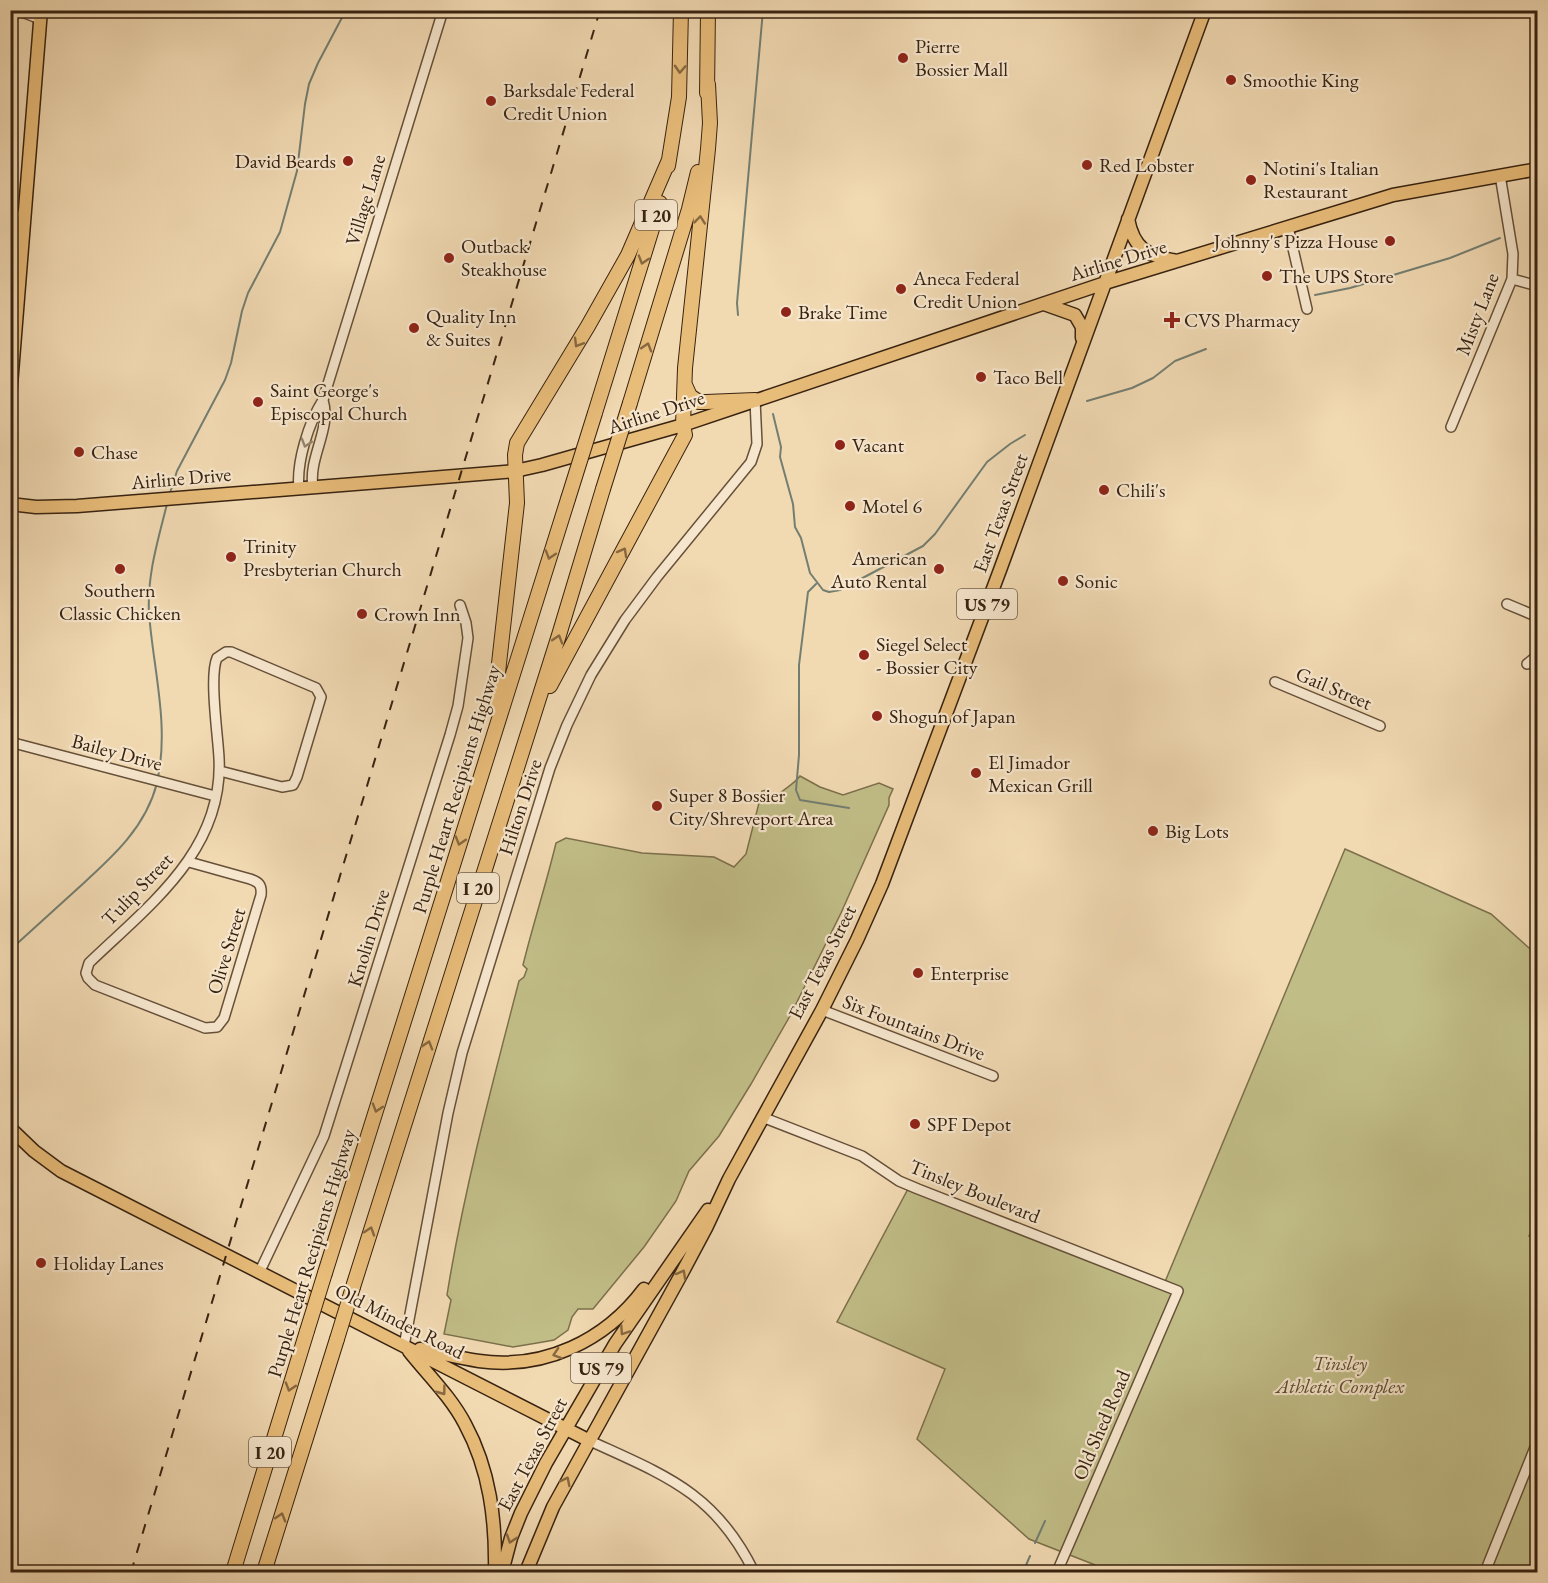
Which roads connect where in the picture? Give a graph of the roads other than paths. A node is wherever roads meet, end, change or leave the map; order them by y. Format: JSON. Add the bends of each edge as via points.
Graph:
{"nodes":[{"id":1,"x":16,"y":10,"type":"edge"},
{"id":2,"x":441,"y":10,"type":"edge"},
{"id":3,"x":681,"y":10,"type":"edge"},
{"id":4,"x":708,"y":10,"type":"edge"},
{"id":5,"x":1205,"y":10,"type":"edge"},
{"id":6,"x":41,"y":15,"type":"edge"},
{"id":7,"x":708,"y":84,"type":"junction"},
{"id":8,"x":669,"y":160,"type":"junction"},
{"id":9,"x":1538,"y":170,"type":"edge"},
{"id":10,"x":1500,"y":175,"type":"junction"},
{"id":11,"x":10,"y":216,"type":"edge"},
{"id":12,"x":25,"y":216,"type":"junction"},
{"id":13,"x":1128,"y":219,"type":"junction"},
{"id":14,"x":1288,"y":227,"type":"junction"},
{"id":15,"x":1178,"y":261,"type":"junction"},
{"id":16,"x":1512,"y":279,"type":"junction"},
{"id":17,"x":1105,"y":283,"type":"junction"},
{"id":18,"x":1538,"y":286,"type":"edge"},
{"id":19,"x":1043,"y":304,"type":"junction"},
{"id":20,"x":1307,"y":309,"type":"dead end"},
{"id":21,"x":1083,"y":343,"type":"junction"},
{"id":22,"x":685,"y":368,"type":"junction"},
{"id":23,"x":10,"y":398,"type":"edge"},
{"id":24,"x":323,"y":400,"type":"junction"},
{"id":25,"x":754,"y":400,"type":"junction"},
{"id":26,"x":683,"y":425,"type":"junction"},
{"id":27,"x":1451,"y":427,"type":"dead end"},
{"id":28,"x":515,"y":471,"type":"junction"},
{"id":29,"x":313,"y":488,"type":"junction"},
{"id":30,"x":299,"y":489,"type":"junction"},
{"id":31,"x":10,"y":504,"type":"edge"},
{"id":32,"x":1508,"y":603,"type":"dead end"},
{"id":33,"x":460,"y":604,"type":"dead end"},
{"id":34,"x":1538,"y":617,"type":"edge"},
{"id":35,"x":1538,"y":655,"type":"edge"},
{"id":36,"x":1527,"y":664,"type":"dead end"},
{"id":37,"x":1275,"y":682,"type":"dead end"},
{"id":38,"x":1380,"y":726,"type":"dead end"},
{"id":39,"x":10,"y":742,"type":"edge"},
{"id":40,"x":521,"y":754,"type":"junction"},
{"id":41,"x":220,"y":771,"type":"junction"},
{"id":42,"x":215,"y":796,"type":"junction"},
{"id":43,"x":471,"y":808,"type":"junction"},
{"id":44,"x":189,"y":862,"type":"junction"},
{"id":45,"x":822,"y":1010,"type":"junction"},
{"id":46,"x":217,"y":1027,"type":"joint"},
{"id":47,"x":993,"y":1076,"type":"dead end"},
{"id":48,"x":762,"y":1117,"type":"junction"},
{"id":49,"x":10,"y":1128,"type":"edge"},
{"id":50,"x":729,"y":1179,"type":"junction"},
{"id":51,"x":704,"y":1216,"type":"junction"},
{"id":52,"x":260,"y":1271,"type":"junction"},
{"id":53,"x":1178,"y":1291,"type":"joint"},
{"id":54,"x":404,"y":1346,"type":"junction"},
{"id":55,"x":566,"y":1428,"type":"junction"},
{"id":56,"x":588,"y":1440,"type":"junction"},
{"id":57,"x":1538,"y":1440,"type":"edge"},
{"id":58,"x":233,"y":1572,"type":"edge"},
{"id":59,"x":264,"y":1572,"type":"edge"},
{"id":60,"x":495,"y":1572,"type":"edge"},
{"id":61,"x":502,"y":1572,"type":"edge"},
{"id":62,"x":526,"y":1572,"type":"edge"},
{"id":63,"x":754,"y":1572,"type":"edge"},
{"id":64,"x":1057,"y":1572,"type":"edge"},
{"id":65,"x":1485,"y":1572,"type":"edge"}],
"edges":[{"from":1,"to":6,"type":"street"},
{"from":2,"to":24,"type":"street","name":"Village Lane"},
{"from":3,"to":8,"type":"highway","name":"Purple Heart Recipients Highway","number":"I 20","one_way":true,"via":[[679,97]]},
{"from":4,"to":7,"type":"highway","number":"I 20"},
{"from":5,"to":13,"type":"main road","name":"East Texas Street","number":"US 79"},
{"from":6,"to":12,"type":"main road"},
{"from":22,"to":7,"type":"highway","one_way":true,"via":[[708,148]]},
{"from":40,"to":7,"type":"highway","number":"I 20","one_way":true,"bridge":true,"via":[[689,209],[702,148]]},
{"from":8,"to":28,"type":"highway","one_way":true,"via":[[628,255],[517,443]]},
{"from":8,"to":43,"type":"highway","name":"Purple Heart Recipients Highway","number":"I 20","one_way":true,"bridge":true,"via":[[651,235]]},
{"from":9,"to":10,"type":"main road","name":"Airline Drive"},
{"from":10,"to":14,"type":"main road","name":"Airline Drive","via":[[1393,195]]},
{"from":10,"to":16,"type":"street","name":"Misty Lane","via":[[1513,254]]},
{"from":11,"to":12,"type":"street"},
{"from":12,"to":23,"type":"main road"},
{"from":13,"to":15,"type":"main road","via":[[1132,236],[1142,250]]},
{"from":13,"to":17,"type":"main road","name":"East Texas Street","number":"US 79"},
{"from":14,"to":15,"type":"main road","name":"Airline Drive"},
{"from":14,"to":20,"type":"street"},
{"from":15,"to":17,"type":"main road","name":"Airline Drive"},
{"from":16,"to":18,"type":"street"},
{"from":16,"to":27,"type":"street","name":"Misty Lane"},
{"from":17,"to":19,"type":"main road","name":"Airline Drive"},
{"from":17,"to":21,"type":"main road","name":"East Texas Street","number":"US 79"},
{"from":19,"to":21,"type":"main road","via":[[1075,315],[1082,327]]},
{"from":19,"to":25,"type":"main road","name":"Airline Drive"},
{"from":21,"to":45,"type":"main road","name":"East Texas Street","number":"US 79","via":[[896,848]]},
{"from":22,"to":25,"type":"highway","via":[[687,392],[693,399]]},
{"from":22,"to":26,"type":"highway"},
{"from":24,"to":29,"type":"street","name":"Village Lane","via":[[326,420],[312,468]]},
{"from":24,"to":30,"type":"street","name":"Village Lane","one_way":true,"via":[[314,416],[298,469]]},
{"from":25,"to":26,"type":"main road","name":"Airline Drive"},
{"from":25,"to":54,"type":"street","name":"Hilton Drive","via":[[758,444],[751,462],[625,620],[591,675],[550,768],[462,1053]]},
{"from":26,"to":28,"type":"main road","name":"Airline Drive"},
{"from":40,"to":26,"type":"highway","one_way":true,"via":[[560,667],[683,442]]},
{"from":28,"to":29,"type":"main road","name":"Airline Drive"},
{"from":28,"to":43,"type":"highway","via":[[517,503],[496,700]]},
{"from":29,"to":30,"type":"main road","name":"Airline Drive"},
{"from":30,"to":31,"type":"main road","name":"Airline Drive","via":[[77,506]]},
{"from":32,"to":34,"type":"street"},
{"from":33,"to":52,"type":"street","name":"Knolin Drive","via":[[468,638],[456,716],[324,1136]]},
{"from":35,"to":36,"type":"street"},
{"from":37,"to":38,"type":"street","name":"Gail Street"},
{"from":39,"to":42,"type":"street","name":"Bailey Drive"},
{"from":59,"to":40,"type":"highway","number":"I 20","one_way":true,"bridge":true},
{"from":41,"to":41,"type":"street","name":"Tulip Street","via":[[214,669],[217,658],[226,652],[234,653],[312,685],[320,692],[292,785],[282,787]]},
{"from":41,"to":42,"type":"street","name":"Tulip Street"},
{"from":42,"to":44,"type":"street","name":"Tulip Street","via":[[205,830]]},
{"from":43,"to":58,"type":"highway","name":"Purple Heart Recipients Highway","number":"I 20","one_way":true,"bridge":true},
{"from":44,"to":46,"type":"street","name":"Olive Street","via":[[259,883],[261,895],[224,1018]]},
{"from":44,"to":46,"type":"street","name":"Tulip Street","via":[[89,963],[86,973],[96,985],[205,1028]]},
{"from":45,"to":47,"type":"street","name":"Six Fountains Drive"},
{"from":45,"to":48,"type":"main road","name":"East Texas Street","number":"US 79"},
{"from":48,"to":50,"type":"main road","name":"East Texas Street","number":"US 79"},
{"from":48,"to":53,"type":"street","name":"Tinsley Boulevard","via":[[862,1156],[918,1189]]},
{"from":49,"to":52,"type":"main road","name":"Old Minden Road","via":[[61,1171]]},
{"from":50,"to":51,"type":"main road","name":"East Texas Street","number":"US 79"},
{"from":56,"to":50,"type":"main road","name":"East Texas Street","number":"US 79","one_way":true,"via":[[697,1246]]},
{"from":51,"to":54,"type":"main road","one_way":true,"via":[[625,1311],[592,1338],[566,1351],[531,1360],[494,1362]]},
{"from":51,"to":55,"type":"main road","name":"East Texas Street","number":"US 79","one_way":true,"via":[[615,1344]]},
{"from":52,"to":54,"type":"main road","name":"Old Minden Road"},
{"from":53,"to":64,"type":"street","name":"Old Shed Road"},
{"from":54,"to":55,"type":"main road","name":"Old Minden Road"},
{"from":54,"to":60,"type":"main road","one_way":true,"via":[[445,1395],[474,1445],[493,1509]]},
{"from":55,"to":56,"type":"main road","name":"Old Minden Road"},
{"from":55,"to":61,"type":"main road","name":"East Texas Street","number":"US 79","one_way":true,"via":[[532,1488]]},
{"from":62,"to":56,"type":"main road","name":"East Texas Street","number":"US 79","one_way":true,"via":[[553,1507]]},
{"from":56,"to":63,"type":"street","via":[[650,1468],[694,1494],[735,1537]]},
{"from":57,"to":65,"type":"street"}]}
